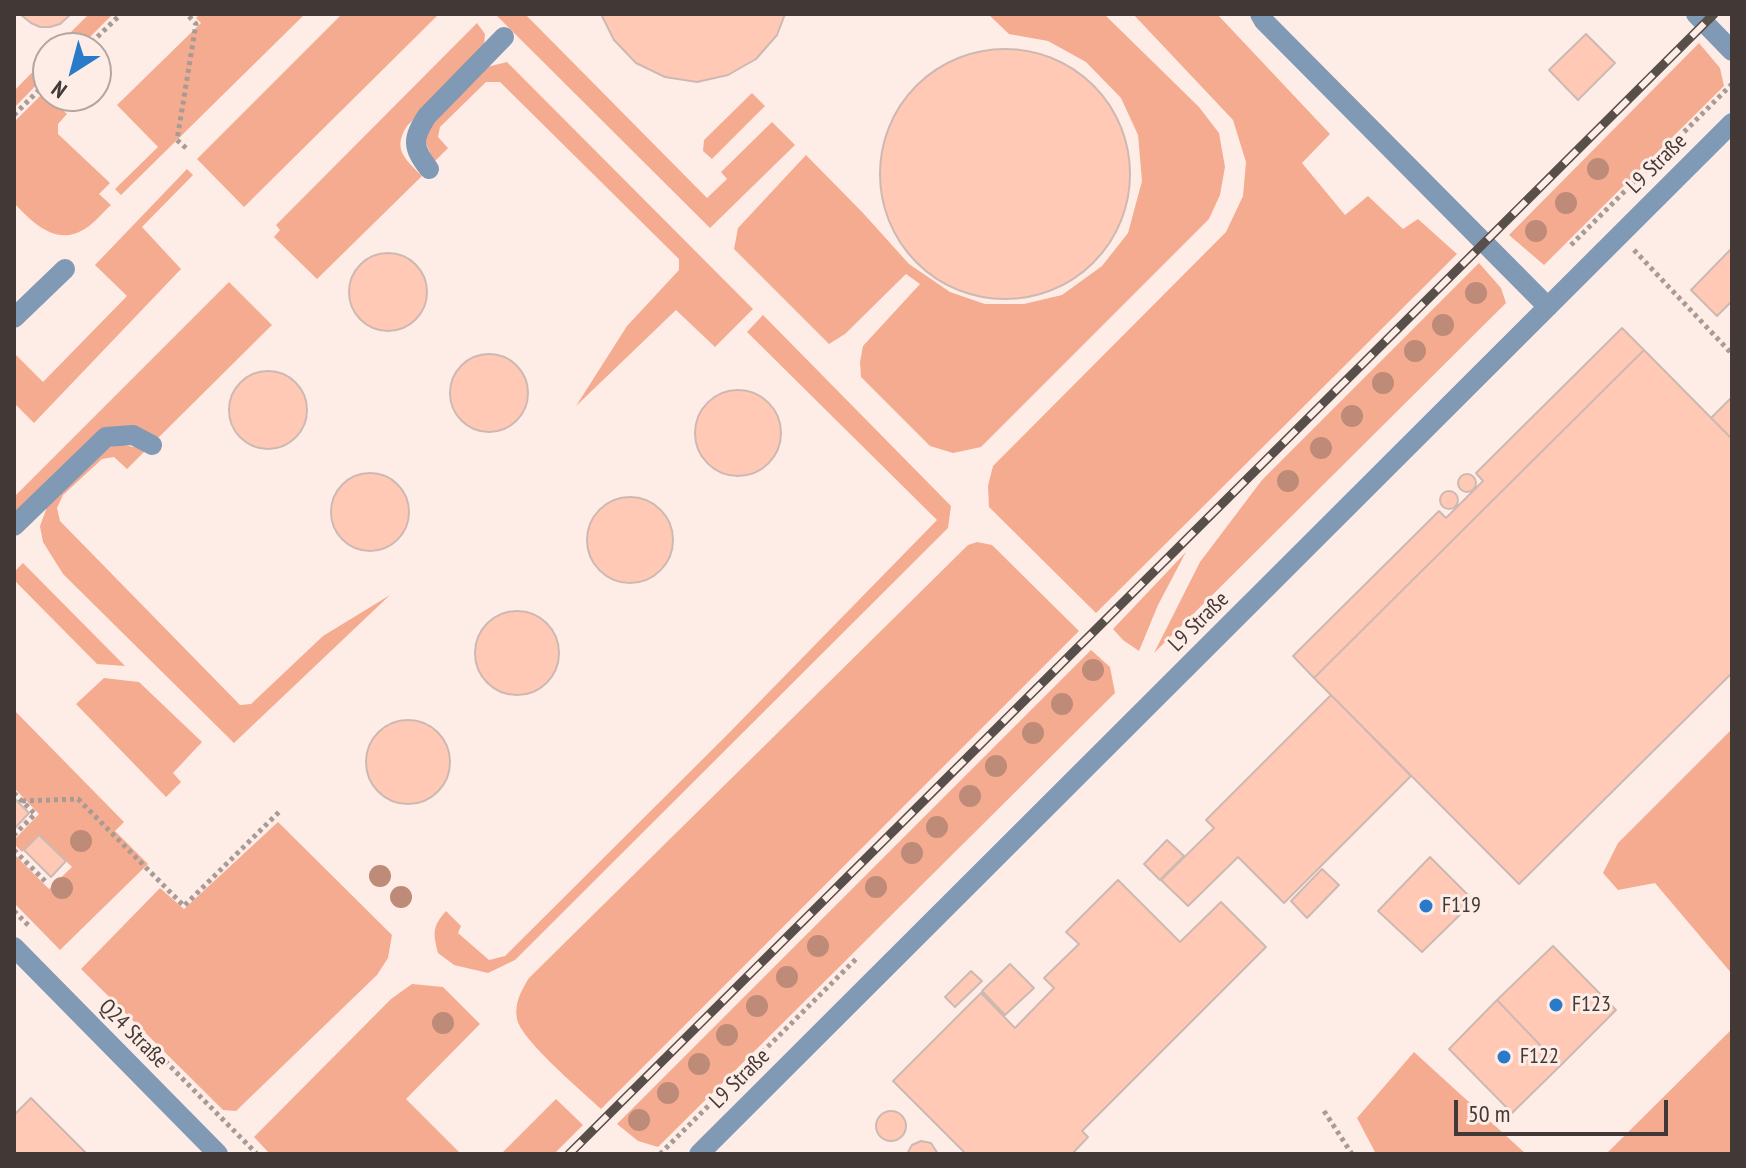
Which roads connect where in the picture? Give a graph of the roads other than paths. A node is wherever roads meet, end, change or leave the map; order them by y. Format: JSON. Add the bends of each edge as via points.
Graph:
{"nodes":[{"id":1,"x":1260,"y":14,"type":"edge"},
{"id":2,"x":1696,"y":14,"type":"edge"},
{"id":3,"x":504,"y":37,"type":"dead end"},
{"id":4,"x":1732,"y":51,"type":"edge"},
{"id":5,"x":1732,"y":123,"type":"edge"},
{"id":6,"x":429,"y":169,"type":"dead end"},
{"id":7,"x":65,"y":269,"type":"dead end"},
{"id":8,"x":1548,"y":307,"type":"junction"},
{"id":9,"x":14,"y":318,"type":"edge"},
{"id":10,"x":152,"y":445,"type":"dead end"},
{"id":11,"x":14,"y":526,"type":"edge"},
{"id":12,"x":14,"y":947,"type":"edge"},
{"id":13,"x":218,"y":1154,"type":"edge"},
{"id":14,"x":699,"y":1154,"type":"edge"}],
"edges":[{"from":1,"to":8,"type":"lane"},
{"from":2,"to":4,"type":"lane"},
{"from":3,"to":6,"type":"lane","via":[[418,130],[415,143]]},
{"from":5,"to":8,"type":"lane","name":"L9 Straße"},
{"from":7,"to":9,"type":"lane"},
{"from":8,"to":14,"type":"lane","name":"L9 Straße"},
{"from":10,"to":11,"type":"lane","via":[[133,435],[106,437]]},
{"from":12,"to":13,"type":"lane","name":"Q24 Straße"}]}
